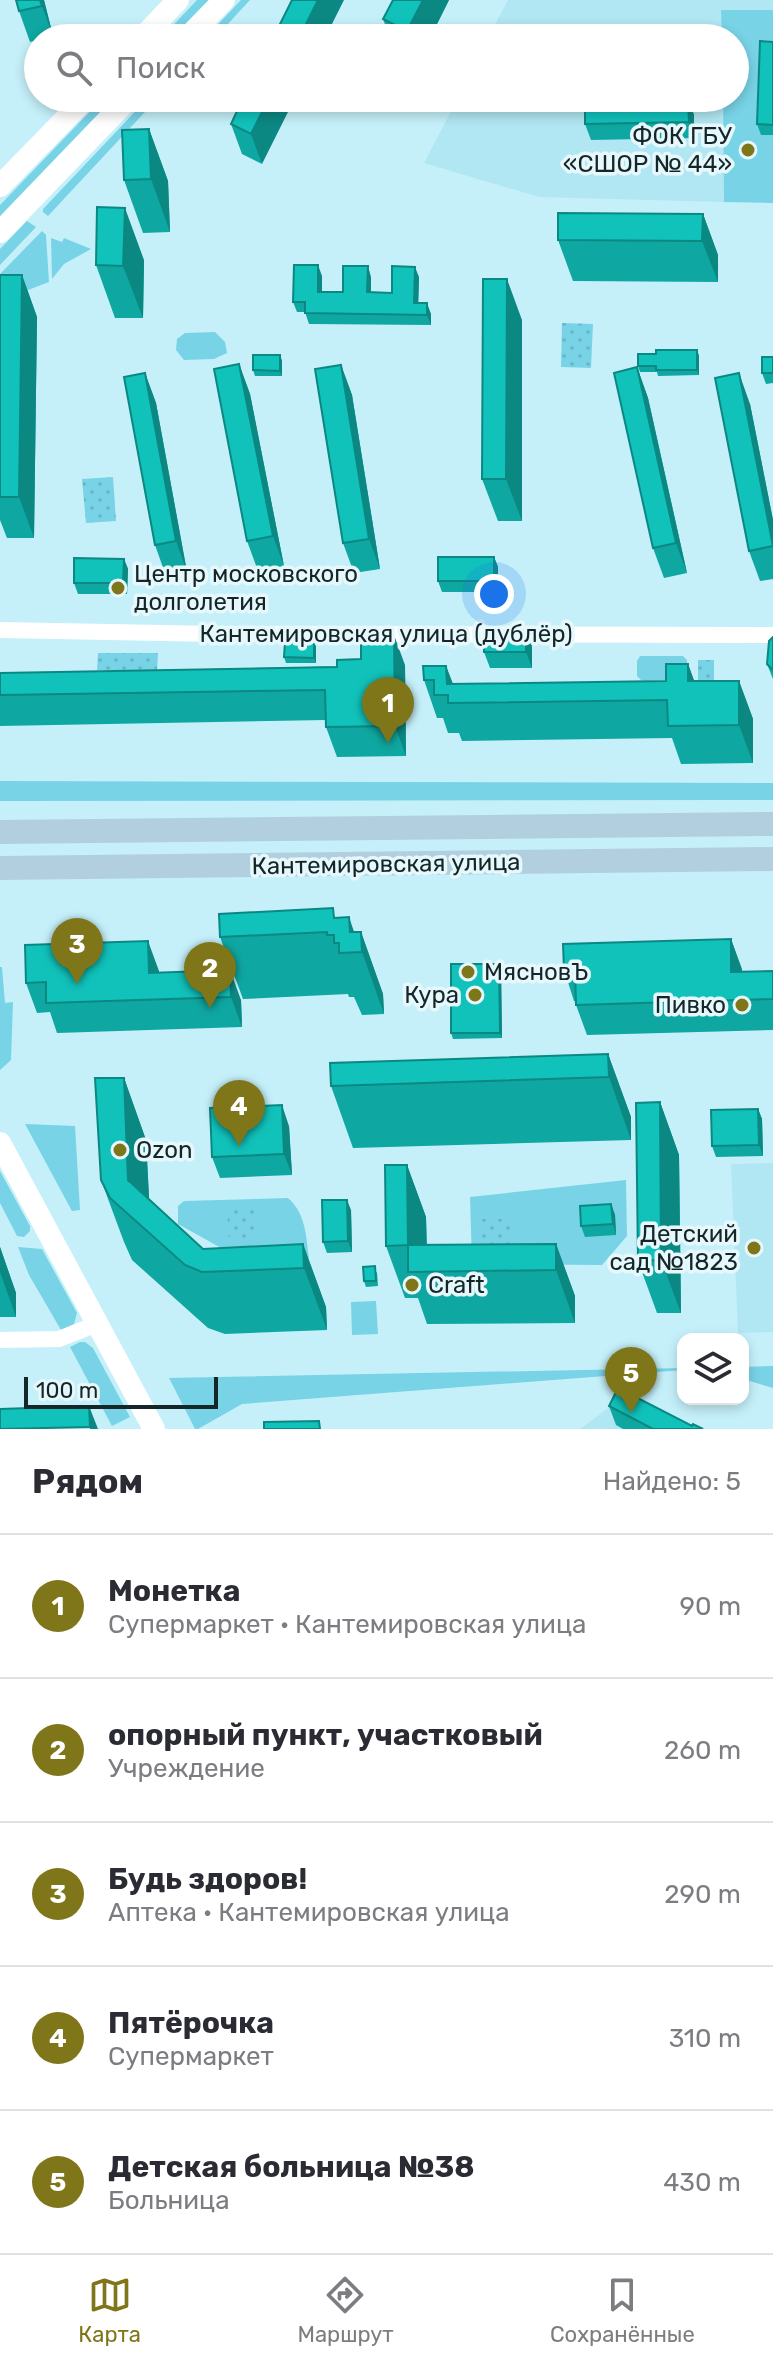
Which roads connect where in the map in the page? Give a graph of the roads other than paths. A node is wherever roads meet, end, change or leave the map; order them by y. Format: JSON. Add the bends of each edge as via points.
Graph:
{"nodes":[{"id":1,"x":178,"y":0,"type":"edge"},
{"id":2,"x":224,"y":0,"type":"edge"},
{"id":3,"x":155,"y":24,"type":"edge"},
{"id":4,"x":201,"y":24,"type":"edge"},
{"id":5,"x":72,"y":112,"type":"edge"},
{"id":6,"x":116,"y":112,"type":"edge"},
{"id":7,"x":0,"y":186,"type":"edge"},
{"id":8,"x":0,"y":232,"type":"edge"},
{"id":9,"x":0,"y":630,"type":"edge"},
{"id":10,"x":773,"y":635,"type":"edge"},
{"id":11,"x":773,"y":824,"type":"edge"},
{"id":12,"x":0,"y":832,"type":"edge"},
{"id":13,"x":773,"y":859,"type":"edge"},
{"id":14,"x":0,"y":868,"type":"edge"},
{"id":15,"x":0,"y":1143,"type":"edge"},
{"id":16,"x":97,"y":1324,"type":"junction"},
{"id":17,"x":0,"y":1340,"type":"edge"},
{"id":18,"x":154,"y":1429,"type":"edge"}],
"edges":[{"from":1,"to":3,"type":"main road"},
{"from":2,"to":4,"type":"main road"},
{"from":5,"to":7,"type":"main road"},
{"from":6,"to":8,"type":"main road"},
{"from":9,"to":10,"type":"street","name":"Кантемировская улица (дублёр)"},
{"from":11,"to":12,"type":"main road","name":"Кантемировская улица"},
{"from":13,"to":14,"type":"main road","name":"Кантемировская улица"},
{"from":15,"to":16,"type":"main road"},
{"from":16,"to":17,"type":"street","via":[[59,1339]]},
{"from":16,"to":18,"type":"main road"}]}
